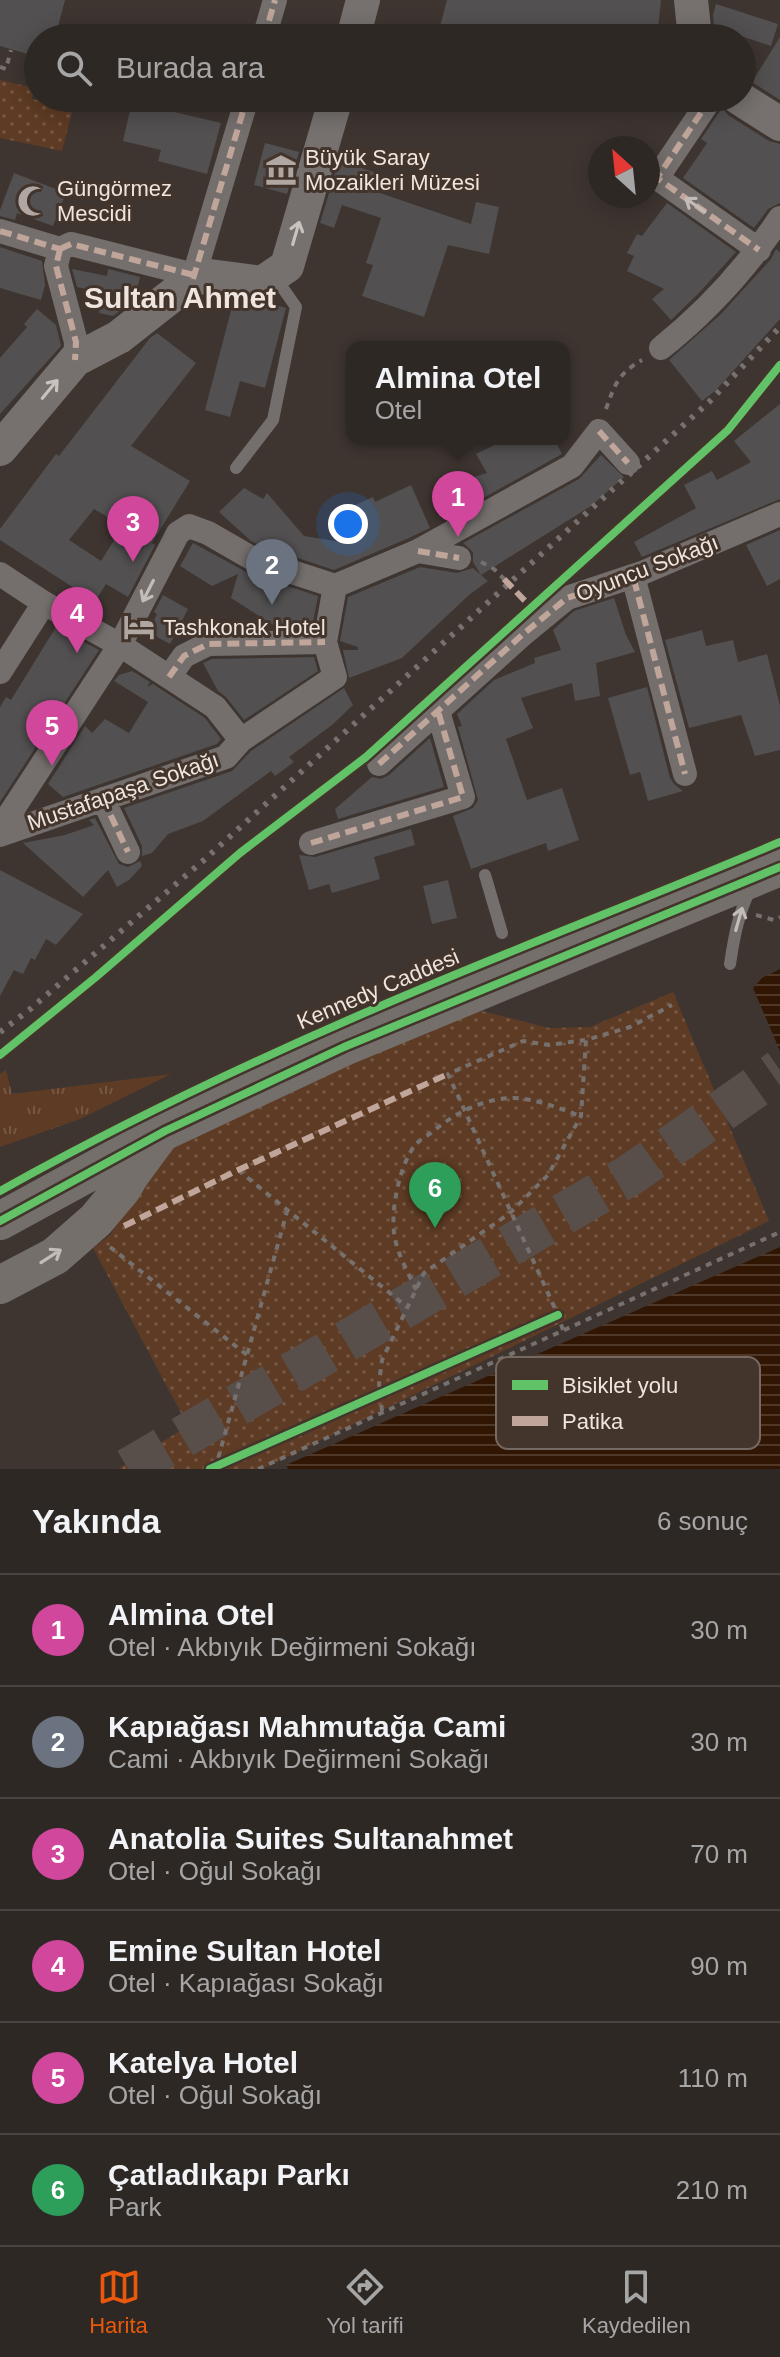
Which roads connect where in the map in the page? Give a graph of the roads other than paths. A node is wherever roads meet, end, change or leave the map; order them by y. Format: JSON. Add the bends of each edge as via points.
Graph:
{"nodes":[{"id":1,"x":275,"y":0,"type":"edge"},
{"id":2,"x":363,"y":0,"type":"edge"},
{"id":3,"x":691,"y":0,"type":"edge"},
{"id":4,"x":268,"y":24,"type":"edge"},
{"id":5,"x":357,"y":24,"type":"edge"},
{"id":6,"x":694,"y":24,"type":"edge"},
{"id":7,"x":756,"y":109,"type":"edge"},
{"id":8,"x":243,"y":112,"type":"edge"},
{"id":9,"x":332,"y":112,"type":"edge"},
{"id":10,"x":702,"y":112,"type":"edge"},
{"id":11,"x":780,"y":124,"type":"edge"},
{"id":12,"x":780,"y":218,"type":"edge"},
{"id":13,"x":0,"y":231,"type":"edge"},
{"id":14,"x":62,"y":244,"type":"junction"},
{"id":15,"x":759,"y":250,"type":"junction"},
{"id":16,"x":274,"y":275,"type":"junction"},
{"id":17,"x":193,"y":277,"type":"junction"},
{"id":18,"x":661,"y":348,"type":"road end"},
{"id":19,"x":75,"y":360,"type":"junction"},
{"id":20,"x":0,"y":449,"type":"edge"},
{"id":21,"x":628,"y":463,"type":"dead end"},
{"id":22,"x":236,"y":468,"type":"dead end"},
{"id":23,"x":780,"y":514,"type":"edge"},
{"id":24,"x":418,"y":551,"type":"junction"},
{"id":25,"x":459,"y":558,"type":"dead end"},
{"id":26,"x":0,"y":574,"type":"edge"},
{"id":27,"x":633,"y":576,"type":"junction"},
{"id":28,"x":335,"y":586,"type":"junction"},
{"id":29,"x":44,"y":603,"type":"junction"},
{"id":30,"x":325,"y":642,"type":"junction"},
{"id":31,"x":120,"y":645,"type":"junction"},
{"id":32,"x":0,"y":672,"type":"edge"},
{"id":33,"x":169,"y":677,"type":"junction"},
{"id":34,"x":438,"y":711,"type":"junction"},
{"id":35,"x":241,"y":740,"type":"junction"},
{"id":36,"x":379,"y":764,"type":"dead end"},
{"id":37,"x":685,"y":774,"type":"dead end"},
{"id":38,"x":103,"y":799,"type":"junction"},
{"id":39,"x":0,"y":832,"type":"edge"},
{"id":40,"x":780,"y":842,"type":"edge"},
{"id":41,"x":311,"y":843,"type":"dead end"},
{"id":42,"x":128,"y":852,"type":"dead end"},
{"id":43,"x":768,"y":872,"type":"edge"},
{"id":44,"x":485,"y":875,"type":"dead end"},
{"id":45,"x":502,"y":933,"type":"dead end"},
{"id":46,"x":730,"y":964,"type":"dead end"},
{"id":47,"x":165,"y":1131,"type":"junction"},
{"id":48,"x":64,"y":1171,"type":"junction"},
{"id":49,"x":0,"y":1191,"type":"edge"},
{"id":50,"x":0,"y":1221,"type":"edge"},
{"id":51,"x":91,"y":1224,"type":"junction"},
{"id":52,"x":0,"y":1285,"type":"edge"}],
"edges":[{"from":1,"to":4,"type":"street"},
{"from":2,"to":5,"type":"street"},
{"from":3,"to":6,"type":"street"},
{"from":7,"to":11,"type":"street"},
{"from":8,"to":17,"type":"street"},
{"from":16,"to":9,"type":"street","one_way":true,"via":[[287,266]]},
{"from":15,"to":10,"type":"street","one_way":true,"via":[[657,178]]},
{"from":12,"to":15,"type":"street"},
{"from":13,"to":14,"type":"street"},
{"from":14,"to":17,"type":"street"},
{"from":14,"to":19,"type":"street","via":[[56,266],[76,342]]},
{"from":15,"to":18,"type":"street"},
{"from":16,"to":17,"type":"street","via":[[262,283]]},
{"from":16,"to":22,"type":"lane","via":[[296,307],[273,420]]},
{"from":17,"to":19,"type":"street","via":[[119,337]]},
{"from":20,"to":19,"type":"street","one_way":true},
{"from":21,"to":24,"type":"street","via":[[599,431],[572,466]]},
{"from":23,"to":27,"type":"street","name":"Oyuncu Sokağı"},
{"from":24,"to":25,"type":"street"},
{"from":24,"to":28,"type":"street"},
{"from":26,"to":29,"type":"street"},
{"from":27,"to":34,"type":"street","name":"Oyuncu Sokağı","via":[[567,598]]},
{"from":27,"to":37,"type":"street"},
{"from":28,"to":30,"type":"street"},
{"from":28,"to":31,"type":"street","one_way":true,"via":[[255,560],[189,526],[178,533]]},
{"from":29,"to":31,"type":"street"},
{"from":29,"to":32,"type":"street"},
{"from":30,"to":33,"type":"street","via":[[208,644],[184,656]]},
{"from":30,"to":35,"type":"street","name":"Mustafapaşa Sokağı","via":[[335,677]]},
{"from":31,"to":33,"type":"street"},
{"from":31,"to":39,"type":"street"},
{"from":33,"to":35,"type":"street","via":[[215,707]]},
{"from":34,"to":36,"type":"street","name":"Oyuncu Sokağı"},
{"from":34,"to":41,"type":"street","via":[[463,797]]},
{"from":35,"to":38,"type":"street","name":"Mustafapaşa Sokağı","via":[[226,757]]},
{"from":38,"to":39,"type":"street","name":"Mustafapaşa Sokağı"},
{"from":38,"to":42,"type":"street"},
{"from":40,"to":48,"type":"main road","name":"Kennedy Caddesi","via":[[293,1044],[169,1103]]},
{"from":46,"to":43,"type":"lane","one_way":true,"via":[[744,903]]},
{"from":43,"to":47,"type":"main road","name":"Kennedy Caddesi","via":[[479,998],[344,1047]]},
{"from":44,"to":45,"type":"lane"},
{"from":47,"to":48,"type":"main road","name":"Kennedy Caddesi"},
{"from":47,"to":51,"type":"main road"},
{"from":48,"to":49,"type":"main road","name":"Kennedy Caddesi"},
{"from":48,"to":50,"type":"main road","name":"Kennedy Caddesi"},
{"from":48,"to":51,"type":"main road","via":[[89,1188]]},
{"from":52,"to":51,"type":"main road","one_way":true,"via":[[55,1256]]}]}
